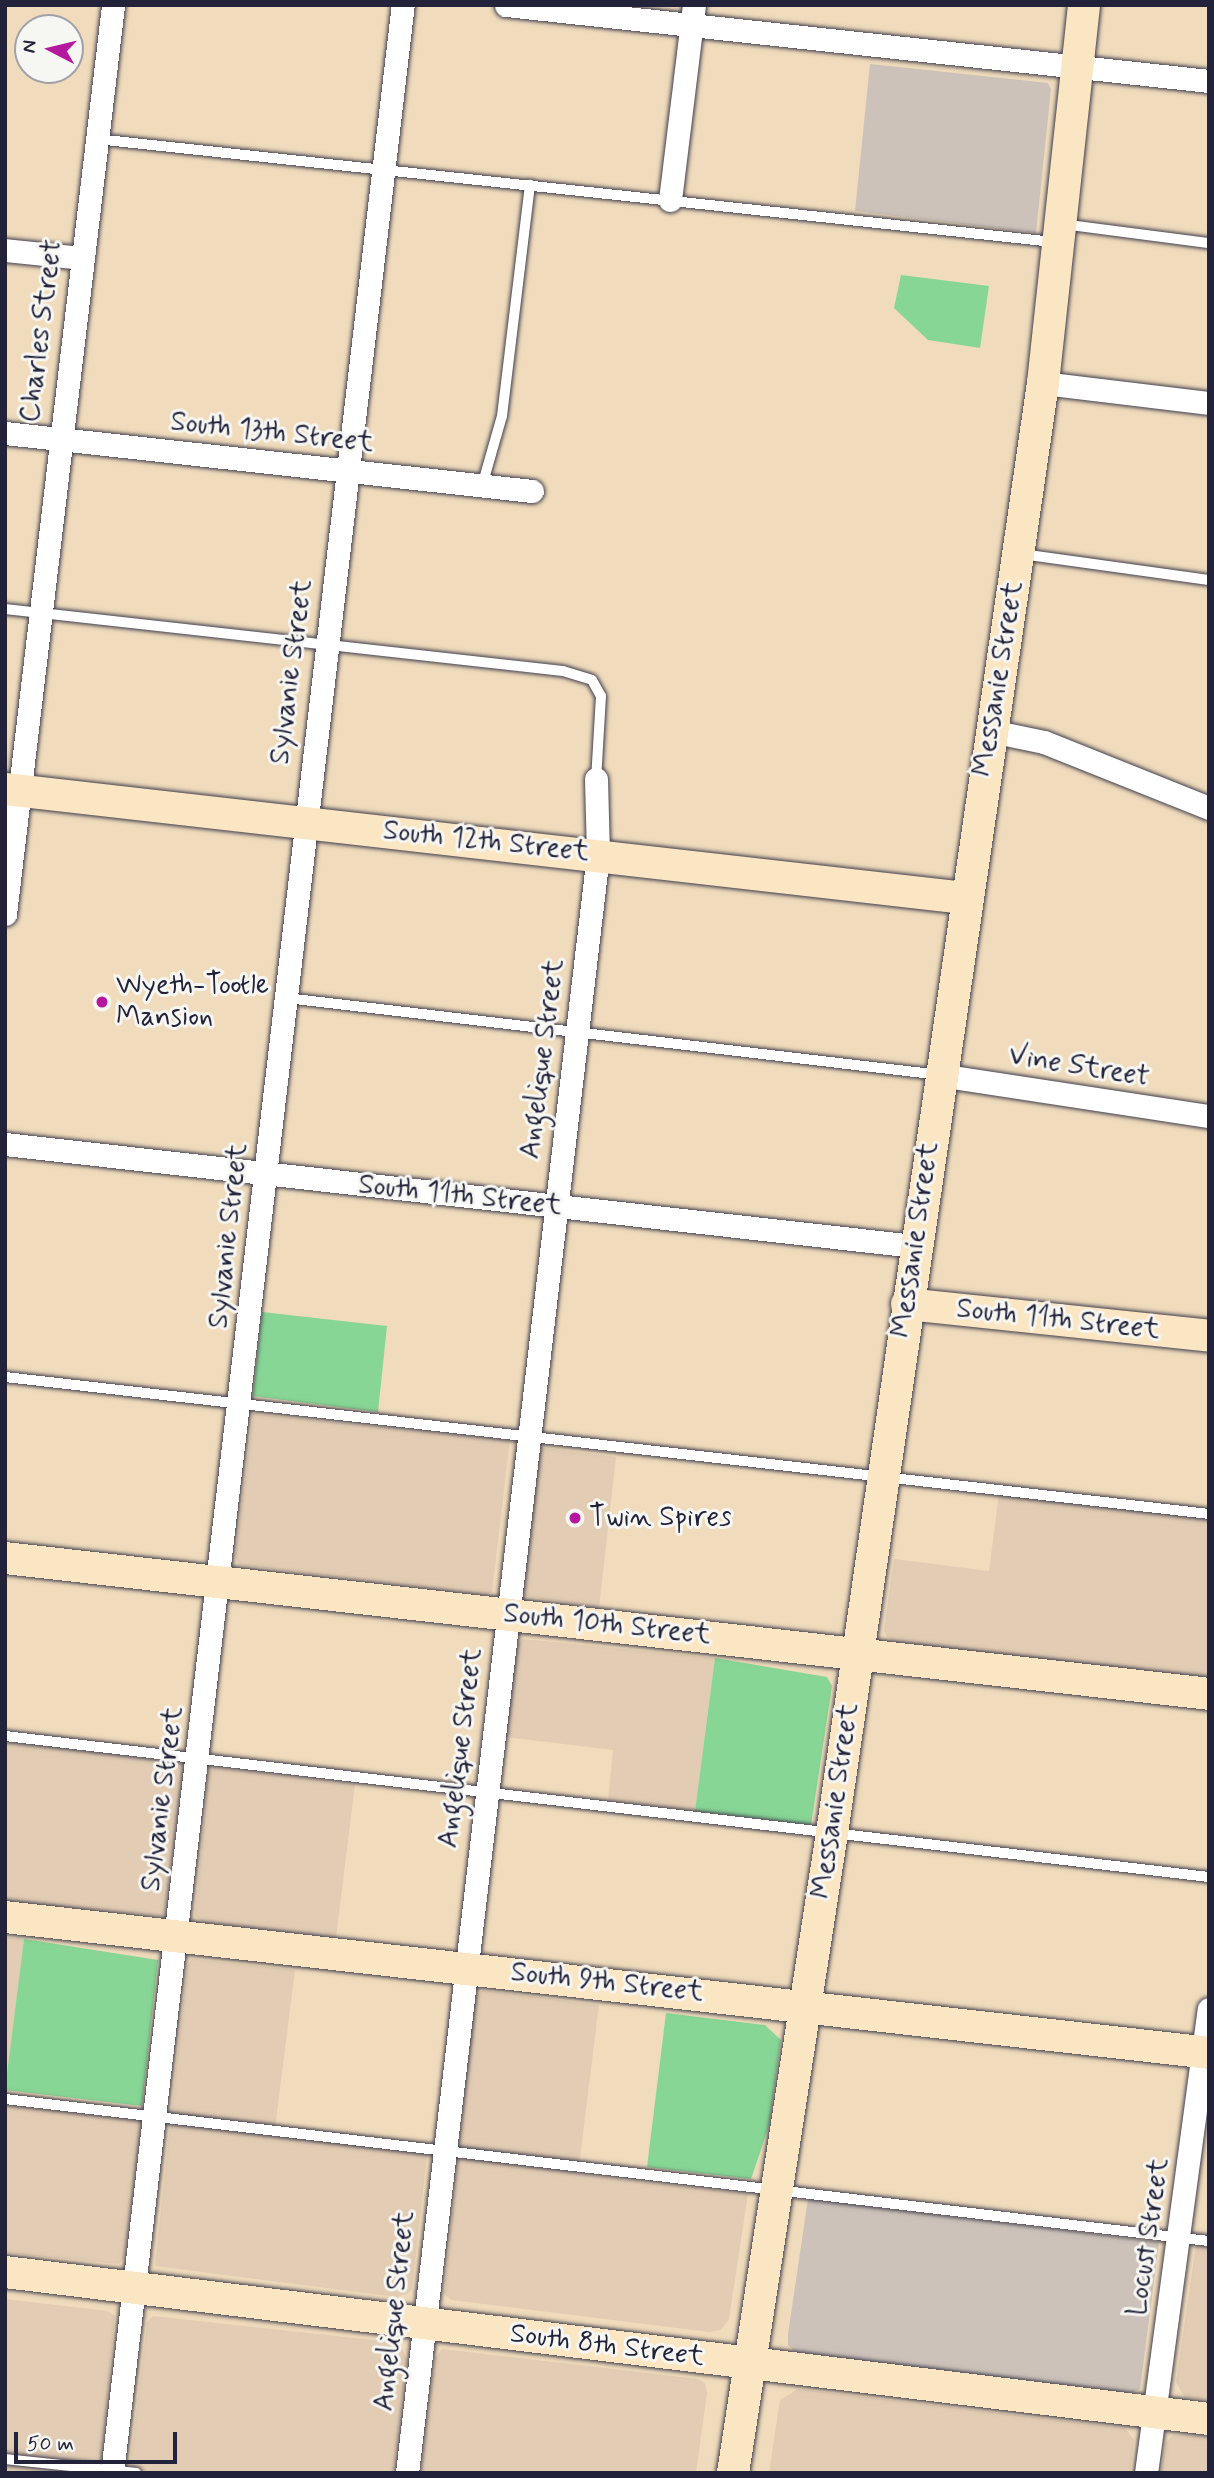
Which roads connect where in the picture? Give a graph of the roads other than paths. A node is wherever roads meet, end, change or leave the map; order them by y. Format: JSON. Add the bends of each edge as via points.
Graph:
{"nodes":[{"id":1,"x":113,"y":5,"type":"edge"},
{"id":2,"x":403,"y":5,"type":"edge"},
{"id":3,"x":506,"y":5,"type":"edge"},
{"id":4,"x":1084,"y":5,"type":"edge"},
{"id":5,"x":693,"y":16,"type":"edge"},
{"id":6,"x":1077,"y":66,"type":"junction"},
{"id":7,"x":1209,"y":81,"type":"edge"},
{"id":8,"x":96,"y":139,"type":"junction"},
{"id":9,"x":383,"y":169,"type":"junction"},
{"id":10,"x":530,"y":185,"type":"junction"},
{"id":11,"x":670,"y":200,"type":"junction"},
{"id":12,"x":1059,"y":233,"type":"junction"},
{"id":13,"x":1209,"y":243,"type":"edge"},
{"id":14,"x":5,"y":250,"type":"edge"},
{"id":15,"x":82,"y":258,"type":"junction"},
{"id":16,"x":1042,"y":383,"type":"junction"},
{"id":17,"x":1209,"y":403,"type":"edge"},
{"id":18,"x":5,"y":433,"type":"edge"},
{"id":19,"x":58,"y":439,"type":"junction"},
{"id":20,"x":346,"y":472,"type":"junction"},
{"id":21,"x":482,"y":486,"type":"junction"},
{"id":22,"x":532,"y":491,"type":"dead end"},
{"id":23,"x":1018,"y":553,"type":"junction"},
{"id":24,"x":1209,"y":580,"type":"edge"},
{"id":25,"x":5,"y":609,"type":"edge"},
{"id":26,"x":38,"y":613,"type":"junction"},
{"id":27,"x":325,"y":643,"type":"junction"},
{"id":28,"x":991,"y":731,"type":"junction"},
{"id":29,"x":596,"y":779,"type":"joint"},
{"id":30,"x":12,"y":790,"type":"edge"},
{"id":31,"x":1209,"y":808,"type":"edge"},
{"id":32,"x":305,"y":822,"type":"junction"},
{"id":33,"x":598,"y":855,"type":"junction"},
{"id":34,"x":965,"y":898,"type":"junction"},
{"id":35,"x":5,"y":914,"type":"edge"},
{"id":36,"x":286,"y":998,"type":"junction"},
{"id":37,"x":576,"y":1035,"type":"junction"},
{"id":38,"x":940,"y":1075,"type":"junction"},
{"id":39,"x":1209,"y":1116,"type":"edge"},
{"id":40,"x":5,"y":1144,"type":"edge"},
{"id":41,"x":266,"y":1174,"type":"junction"},
{"id":42,"x":556,"y":1206,"type":"junction"},
{"id":43,"x":915,"y":1246,"type":"junction"},
{"id":44,"x":907,"y":1304,"type":"junction"},
{"id":45,"x":1209,"y":1336,"type":"edge"},
{"id":46,"x":5,"y":1377,"type":"edge"},
{"id":47,"x":240,"y":1403,"type":"junction"},
{"id":48,"x":528,"y":1438,"type":"junction"},
{"id":49,"x":882,"y":1478,"type":"junction"},
{"id":50,"x":1209,"y":1514,"type":"edge"},
{"id":51,"x":5,"y":1558,"type":"edge"},
{"id":52,"x":219,"y":1582,"type":"junction"},
{"id":53,"x":507,"y":1614,"type":"junction"},
{"id":54,"x":857,"y":1653,"type":"junction"},
{"id":55,"x":1209,"y":1694,"type":"edge"},
{"id":56,"x":5,"y":1736,"type":"edge"},
{"id":57,"x":198,"y":1757,"type":"junction"},
{"id":58,"x":486,"y":1792,"type":"junction"},
{"id":59,"x":832,"y":1833,"type":"junction"},
{"id":60,"x":1209,"y":1877,"type":"edge"},
{"id":61,"x":5,"y":1917,"type":"edge"},
{"id":62,"x":176,"y":1935,"type":"junction"},
{"id":63,"x":465,"y":1966,"type":"junction"},
{"id":64,"x":807,"y":2005,"type":"junction"},
{"id":65,"x":1209,"y":2009,"type":"edge"},
{"id":66,"x":1206,"y":2053,"type":"edge"},
{"id":67,"x":5,"y":2099,"type":"edge"},
{"id":68,"x":154,"y":2116,"type":"junction"},
{"id":69,"x":444,"y":2150,"type":"junction"},
{"id":70,"x":779,"y":2190,"type":"junction"},
{"id":71,"x":1179,"y":2237,"type":"junction"},
{"id":72,"x":1209,"y":2241,"type":"edge"},
{"id":73,"x":5,"y":2272,"type":"edge"},
{"id":74,"x":133,"y":2288,"type":"junction"},
{"id":75,"x":424,"y":2323,"type":"junction"},
{"id":76,"x":751,"y":2364,"type":"junction"},
{"id":77,"x":1156,"y":2413,"type":"junction"},
{"id":78,"x":1209,"y":2419,"type":"edge"},
{"id":79,"x":5,"y":2459,"type":"edge"},
{"id":80,"x":112,"y":2471,"type":"edge"},
{"id":81,"x":136,"y":2473,"type":"edge"},
{"id":82,"x":407,"y":2473,"type":"edge"},
{"id":83,"x":733,"y":2473,"type":"edge"},
{"id":84,"x":1146,"y":2473,"type":"edge"}],
"edges":[{"from":1,"to":8,"type":"street","name":"Charles Street"},
{"from":2,"to":9,"type":"street","name":"Sylvanie Street"},
{"from":3,"to":5,"type":"street"},
{"from":4,"to":6,"type":"street","name":"Messanie Street"},
{"from":5,"to":6,"type":"street"},
{"from":5,"to":11,"type":"street"},
{"from":6,"to":7,"type":"street"},
{"from":6,"to":12,"type":"street","name":"Messanie Street"},
{"from":8,"to":9,"type":"lane"},
{"from":8,"to":15,"type":"street","name":"Charles Street"},
{"from":9,"to":10,"type":"lane"},
{"from":9,"to":20,"type":"street","name":"Sylvanie Street"},
{"from":10,"to":11,"type":"lane"},
{"from":10,"to":21,"type":"lane","via":[[502,416]]},
{"from":11,"to":12,"type":"lane"},
{"from":12,"to":13,"type":"lane"},
{"from":12,"to":16,"type":"street","name":"Messanie Street"},
{"from":14,"to":15,"type":"street"},
{"from":15,"to":19,"type":"street","name":"Charles Street"},
{"from":16,"to":17,"type":"street"},
{"from":16,"to":23,"type":"street","name":"Messanie Street"},
{"from":18,"to":19,"type":"street","name":"South 13th Street"},
{"from":19,"to":20,"type":"street","name":"South 13th Street"},
{"from":19,"to":26,"type":"street","name":"Charles Street"},
{"from":20,"to":21,"type":"street","name":"South 13th Street"},
{"from":20,"to":27,"type":"street","name":"Sylvanie Street"},
{"from":21,"to":22,"type":"street","name":"South 13th Street"},
{"from":23,"to":24,"type":"lane"},
{"from":23,"to":28,"type":"street","name":"Messanie Street"},
{"from":25,"to":26,"type":"lane"},
{"from":26,"to":27,"type":"lane"},
{"from":26,"to":30,"type":"street","name":"Charles Street"},
{"from":27,"to":29,"type":"lane","via":[[563,671],[592,680],[601,696]]},
{"from":27,"to":32,"type":"street","name":"Sylvanie Street"},
{"from":28,"to":31,"type":"street","via":[[1044,742]]},
{"from":28,"to":34,"type":"street","name":"Messanie Street"},
{"from":29,"to":33,"type":"street","name":"Angelique Street"},
{"from":30,"to":32,"type":"street","name":"South 12th Street"},
{"from":30,"to":35,"type":"street","name":"Charles Street"},
{"from":32,"to":33,"type":"street","name":"South 12th Street"},
{"from":32,"to":36,"type":"street","name":"Sylvanie Street"},
{"from":33,"to":34,"type":"street","name":"South 12th Street"},
{"from":33,"to":37,"type":"street","name":"Angelique Street"},
{"from":34,"to":38,"type":"street","name":"Messanie Street"},
{"from":36,"to":37,"type":"lane"},
{"from":36,"to":41,"type":"street","name":"Sylvanie Street"},
{"from":37,"to":38,"type":"lane"},
{"from":37,"to":42,"type":"street","name":"Angelique Street"},
{"from":38,"to":39,"type":"street","name":"Vine Street"},
{"from":38,"to":43,"type":"street","name":"Messanie Street"},
{"from":40,"to":41,"type":"street","name":"South 11th Street"},
{"from":41,"to":42,"type":"street","name":"South 11th Street"},
{"from":41,"to":47,"type":"street","name":"Sylvanie Street"},
{"from":42,"to":43,"type":"street","name":"South 11th Street"},
{"from":42,"to":48,"type":"street","name":"Angelique Street"},
{"from":43,"to":44,"type":"street","name":"Messanie Street"},
{"from":44,"to":45,"type":"street","name":"South 11th Street"},
{"from":44,"to":49,"type":"street","name":"Messanie Street"},
{"from":46,"to":47,"type":"lane"},
{"from":47,"to":48,"type":"lane"},
{"from":47,"to":52,"type":"street","name":"Sylvanie Street"},
{"from":48,"to":49,"type":"lane"},
{"from":48,"to":53,"type":"street","name":"Angelique Street"},
{"from":49,"to":50,"type":"lane"},
{"from":49,"to":54,"type":"street","name":"Messanie Street"},
{"from":51,"to":52,"type":"street","name":"South 10th Street"},
{"from":52,"to":53,"type":"street","name":"South 10th Street"},
{"from":52,"to":57,"type":"street","name":"Sylvanie Street"},
{"from":53,"to":54,"type":"street","name":"South 10th Street"},
{"from":53,"to":58,"type":"street","name":"Angelique Street"},
{"from":54,"to":55,"type":"street","name":"South 10th Street"},
{"from":54,"to":59,"type":"street","name":"Messanie Street"},
{"from":56,"to":57,"type":"lane"},
{"from":57,"to":58,"type":"lane"},
{"from":57,"to":62,"type":"street","name":"Sylvanie Street"},
{"from":58,"to":59,"type":"lane"},
{"from":58,"to":63,"type":"street","name":"Angelique Street"},
{"from":59,"to":60,"type":"lane"},
{"from":59,"to":64,"type":"street","name":"Messanie Street"},
{"from":61,"to":62,"type":"street","name":"South 9th Street"},
{"from":62,"to":63,"type":"street","name":"South 9th Street"},
{"from":62,"to":68,"type":"street","name":"Sylvanie Street"},
{"from":63,"to":64,"type":"street","name":"South 9th Street"},
{"from":63,"to":69,"type":"street","name":"Angelique Street"},
{"from":64,"to":66,"type":"street","name":"South 9th Street"},
{"from":64,"to":70,"type":"street","name":"Messanie Street"},
{"from":65,"to":66,"type":"street","name":"Locust Street"},
{"from":66,"to":71,"type":"street","name":"Locust Street"},
{"from":67,"to":68,"type":"lane"},
{"from":68,"to":69,"type":"lane"},
{"from":68,"to":74,"type":"street","name":"Sylvanie Street"},
{"from":69,"to":70,"type":"lane"},
{"from":69,"to":75,"type":"street","name":"Angelique Street"},
{"from":70,"to":71,"type":"lane"},
{"from":70,"to":76,"type":"street","name":"Messanie Street"},
{"from":71,"to":72,"type":"lane"},
{"from":71,"to":77,"type":"street","name":"Locust Street"},
{"from":73,"to":74,"type":"street","name":"South 8th Street"},
{"from":74,"to":75,"type":"street","name":"South 8th Street"},
{"from":74,"to":80,"type":"street","name":"Sylvanie Street"},
{"from":75,"to":76,"type":"street","name":"South 8th Street"},
{"from":75,"to":82,"type":"street","name":"Angelique Street"},
{"from":76,"to":77,"type":"street","name":"South 8th Street"},
{"from":76,"to":83,"type":"street","name":"Messanie Street"},
{"from":77,"to":78,"type":"street","name":"South 8th Street"},
{"from":77,"to":84,"type":"street","name":"Locust Street"},
{"from":79,"to":80,"type":"lane"},
{"from":80,"to":81,"type":"lane"}]}
